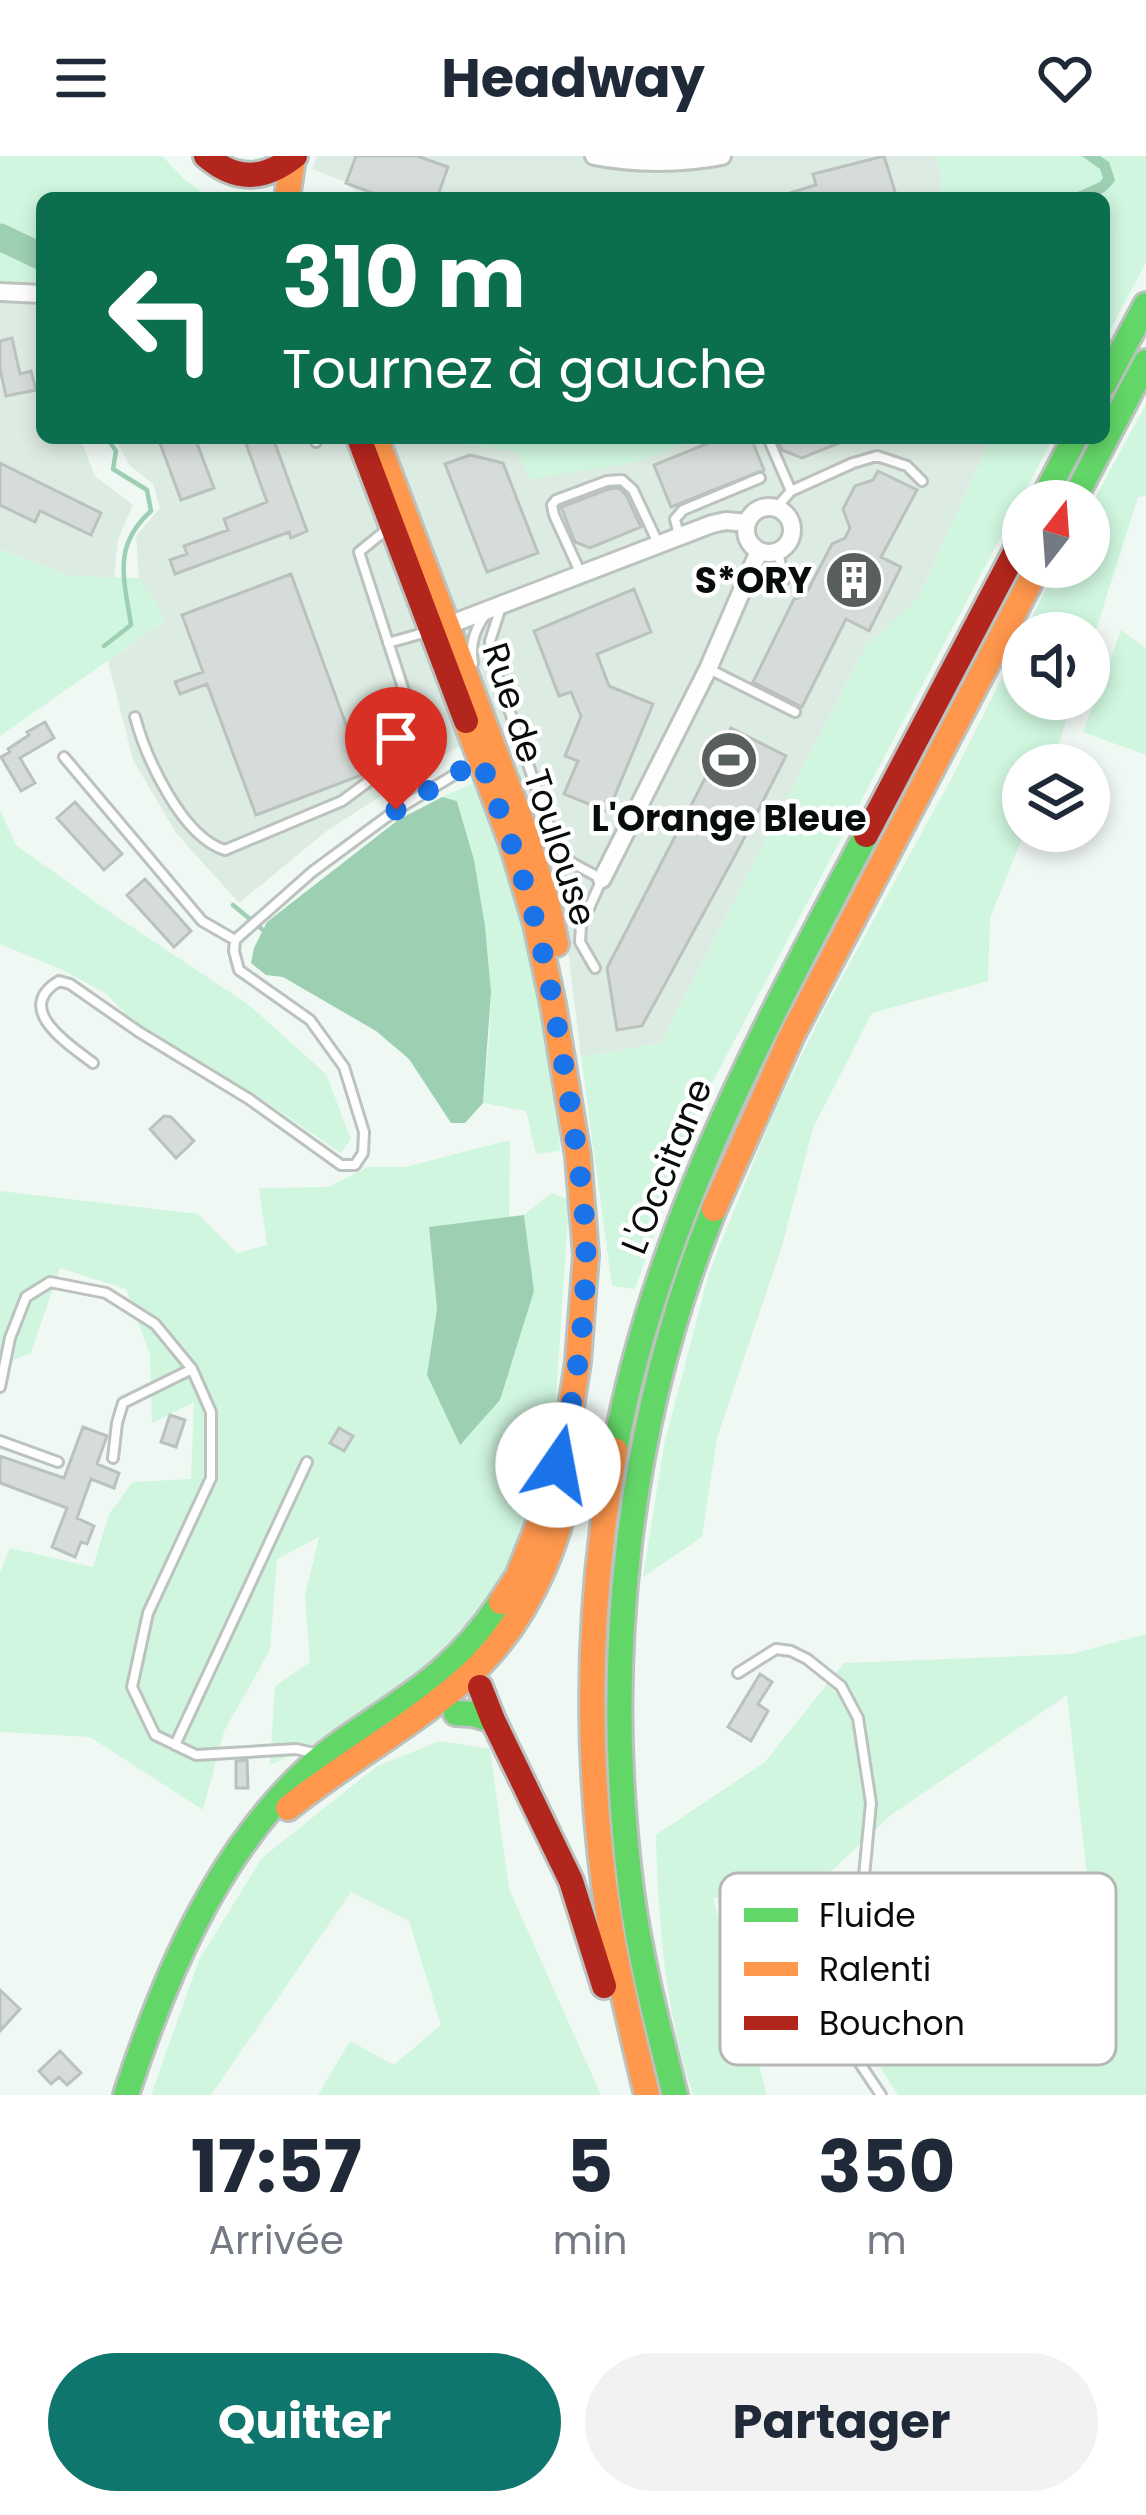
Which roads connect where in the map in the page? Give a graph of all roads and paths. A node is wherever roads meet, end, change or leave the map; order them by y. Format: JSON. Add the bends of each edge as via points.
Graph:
{"nodes":[{"id":1,"x":206,"y":156,"type":"edge"},
{"id":2,"x":594,"y":156,"type":"edge"},
{"id":3,"x":722,"y":156,"type":"edge"},
{"id":4,"x":294,"y":157,"type":"edge"},
{"id":5,"x":242,"y":177,"type":"junction"},
{"id":6,"x":256,"y":192,"type":"edge"},
{"id":7,"x":288,"y":192,"type":"edge"},
{"id":8,"x":0,"y":292,"type":"edge"},
{"id":9,"x":36,"y":294,"type":"edge"},
{"id":10,"x":1146,"y":305,"type":"edge"},
{"id":11,"x":1146,"y":362,"type":"edge"},
{"id":12,"x":1110,"y":373,"type":"edge"},
{"id":13,"x":1110,"y":431,"type":"edge"},
{"id":14,"x":360,"y":444,"type":"edge"},
{"id":15,"x":378,"y":444,"type":"edge"},
{"id":16,"x":771,"y":444,"type":"edge"},
{"id":17,"x":1072,"y":444,"type":"edge"},
{"id":18,"x":1103,"y":444,"type":"edge"},
{"id":19,"x":760,"y":478,"type":"dead end"},
{"id":20,"x":1053,"y":480,"type":"edge"},
{"id":21,"x":1084,"y":480,"type":"edge"},
{"id":22,"x":922,"y":481,"type":"dead end"},
{"id":23,"x":791,"y":491,"type":"junction"},
{"id":24,"x":776,"y":508,"type":"junction"},
{"id":25,"x":748,"y":523,"type":"junction"},
{"id":26,"x":392,"y":526,"type":"junction"},
{"id":27,"x":679,"y":537,"type":"junction"},
{"id":28,"x":659,"y":544,"type":"junction"},
{"id":29,"x":769,"y":551,"type":"junction"},
{"id":30,"x":582,"y":575,"type":"junction"},
{"id":31,"x":1002,"y":577,"type":"edge"},
{"id":32,"x":784,"y":580,"type":"dead end"},
{"id":33,"x":1027,"y":588,"type":"edge"},
{"id":34,"x":496,"y":605,"type":"junction"},
{"id":35,"x":440,"y":628,"type":"junction"},
{"id":36,"x":388,"y":643,"type":"junction"},
{"id":37,"x":708,"y":669,"type":"junction"},
{"id":38,"x":479,"y":706,"type":"junction"},
{"id":39,"x":794,"y":712,"type":"dead end"},
{"id":40,"x":135,"y":718,"type":"dead end"},
{"id":41,"x":489,"y":756,"type":"junction"},
{"id":42,"x":64,"y":757,"type":"dead end"},
{"id":43,"x":639,"y":810,"type":"junction"},
{"id":44,"x":666,"y":825,"type":"dead end"},
{"id":45,"x":602,"y":879,"type":"junction"},
{"id":46,"x":236,"y":940,"type":"junction"},
{"id":47,"x":595,"y":968,"type":"dead end"},
{"id":48,"x":93,"y":1063,"type":"dead end"},
{"id":49,"x":192,"y":1369,"type":"junction"},
{"id":50,"x":0,"y":1388,"type":"edge"},
{"id":51,"x":0,"y":1441,"type":"edge"},
{"id":52,"x":113,"y":1458,"type":"dead end"},
{"id":53,"x":58,"y":1462,"type":"dead end"},
{"id":54,"x":307,"y":1462,"type":"dead end"},
{"id":55,"x":475,"y":1667,"type":"junction"},
{"id":56,"x":738,"y":1673,"type":"dead end"},
{"id":57,"x":493,"y":1720,"type":"junction"},
{"id":58,"x":406,"y":1725,"type":"junction"},
{"id":59,"x":175,"y":1745,"type":"junction"},
{"id":60,"x":329,"y":1763,"type":"junction"},
{"id":61,"x":864,"y":1873,"type":"edge"},
{"id":62,"x":861,"y":2065,"type":"edge"},
{"id":63,"x":126,"y":2095,"type":"edge"},
{"id":64,"x":646,"y":2095,"type":"edge"},
{"id":65,"x":675,"y":2095,"type":"edge"},
{"id":66,"x":881,"y":2095,"type":"edge"}],
"edges":[{"from":1,"to":5,"type":"main road"},
{"from":2,"to":3,"type":"street"},
{"from":4,"to":5,"type":"main road","via":[[261,177]]},
{"from":4,"to":7,"type":"main road"},
{"from":5,"to":6,"type":"main road"},
{"from":8,"to":9,"type":"street"},
{"from":10,"to":12,"type":"main road"},
{"from":11,"to":13,"type":"main road"},
{"from":14,"to":26,"type":"main road","name":"Rue de Toulouse"},
{"from":15,"to":35,"type":"main road","name":"Rue de Toulouse"},
{"from":16,"to":23,"type":"lane"},
{"from":17,"to":20,"type":"main road"},
{"from":18,"to":21,"type":"main road"},
{"from":19,"to":27,"type":"lane","via":[[683,510]]},
{"from":22,"to":23,"type":"lane","via":[[907,466],[877,457]]},
{"from":23,"to":24,"type":"lane"},
{"from":24,"to":25,"type":"street","via":[[759,510]]},
{"from":24,"to":29,"type":"street","via":[[792,529],[786,546]]},
{"from":25,"to":27,"type":"street","via":[[712,524]]},
{"from":25,"to":29,"type":"street","via":[[748,539]]},
{"from":26,"to":35,"type":"main road","name":"Rue de Toulouse"},
{"from":26,"to":36,"type":"lane","via":[[358,552]]},
{"from":27,"to":28,"type":"street"},
{"from":28,"to":30,"type":"street"},
{"from":28,"to":30,"type":"lane","via":[[622,480],[556,500],[554,515]]},
{"from":29,"to":32,"type":"lane"},
{"from":29,"to":37,"type":"street"},
{"from":30,"to":34,"type":"street"},
{"from":31,"to":64,"type":"main road","name":"L'Occitane","via":[[738,1083],[672,1240],[631,1377],[598,1570],[593,1768],[610,1926]]},
{"from":33,"to":65,"type":"main road","name":"L'Occitane","via":[[746,1129],[688,1279],[656,1391],[626,1565],[621,1772],[644,1967]]},
{"from":34,"to":35,"type":"street"},
{"from":34,"to":38,"type":"lane","via":[[475,630],[471,650]]},
{"from":34,"to":45,"type":"lane","via":[[490,651],[557,848]]},
{"from":35,"to":36,"type":"lane"},
{"from":35,"to":38,"type":"main road","name":"Rue de Toulouse"},
{"from":35,"to":41,"type":"main road","name":"Rue de Toulouse"},
{"from":36,"to":40,"type":"lane","via":[[416,725],[412,743],[342,801],[225,850],[202,839],[160,782]]},
{"from":37,"to":39,"type":"lane"},
{"from":37,"to":43,"type":"street"},
{"from":38,"to":41,"type":"main road","name":"Rue de Toulouse"},
{"from":41,"to":46,"type":"lane","via":[[396,810]]},
{"from":41,"to":55,"type":"main road","name":"Rue de Toulouse","via":[[557,1022],[586,1255],[567,1467]]},
{"from":42,"to":46,"type":"lane","via":[[202,921]]},
{"from":43,"to":44,"type":"lane"},
{"from":43,"to":45,"type":"street"},
{"from":45,"to":47,"type":"lane","via":[[581,926],[580,943]]},
{"from":46,"to":48,"type":"lane","via":[[239,970],[310,1020],[344,1067],[364,1132],[355,1166],[341,1165],[59,981],[43,1001],[47,1026]]},
{"from":49,"to":50,"type":"lane","via":[[155,1324],[106,1293],[50,1282],[26,1297]]},
{"from":49,"to":52,"type":"lane","via":[[123,1403]]},
{"from":49,"to":59,"type":"lane","via":[[211,1412],[211,1478],[148,1613],[132,1688],[155,1735]]},
{"from":51,"to":53,"type":"lane"},
{"from":54,"to":59,"type":"lane"},
{"from":55,"to":57,"type":"main road"},
{"from":55,"to":58,"type":"main road","name":"Rue de Toulouse"},
{"from":55,"to":60,"type":"main road","name":"Rue de Toulouse","via":[[418,1690]]},
{"from":56,"to":61,"type":"lane","via":[[776,1649],[807,1659],[841,1686],[858,1718],[871,1803]]},
{"from":57,"to":58,"type":"main road","via":[[456,1713]]},
{"from":57,"to":64,"type":"main road","via":[[571,1881],[620,2042]]},
{"from":58,"to":60,"type":"main road","name":"Rue de Toulouse"},
{"from":59,"to":60,"type":"lane","via":[[196,1755],[296,1749]]},
{"from":60,"to":63,"type":"main road","name":"Rue de Toulouse","via":[[249,1839],[185,1944]]},
{"from":62,"to":66,"type":"lane"}]}
